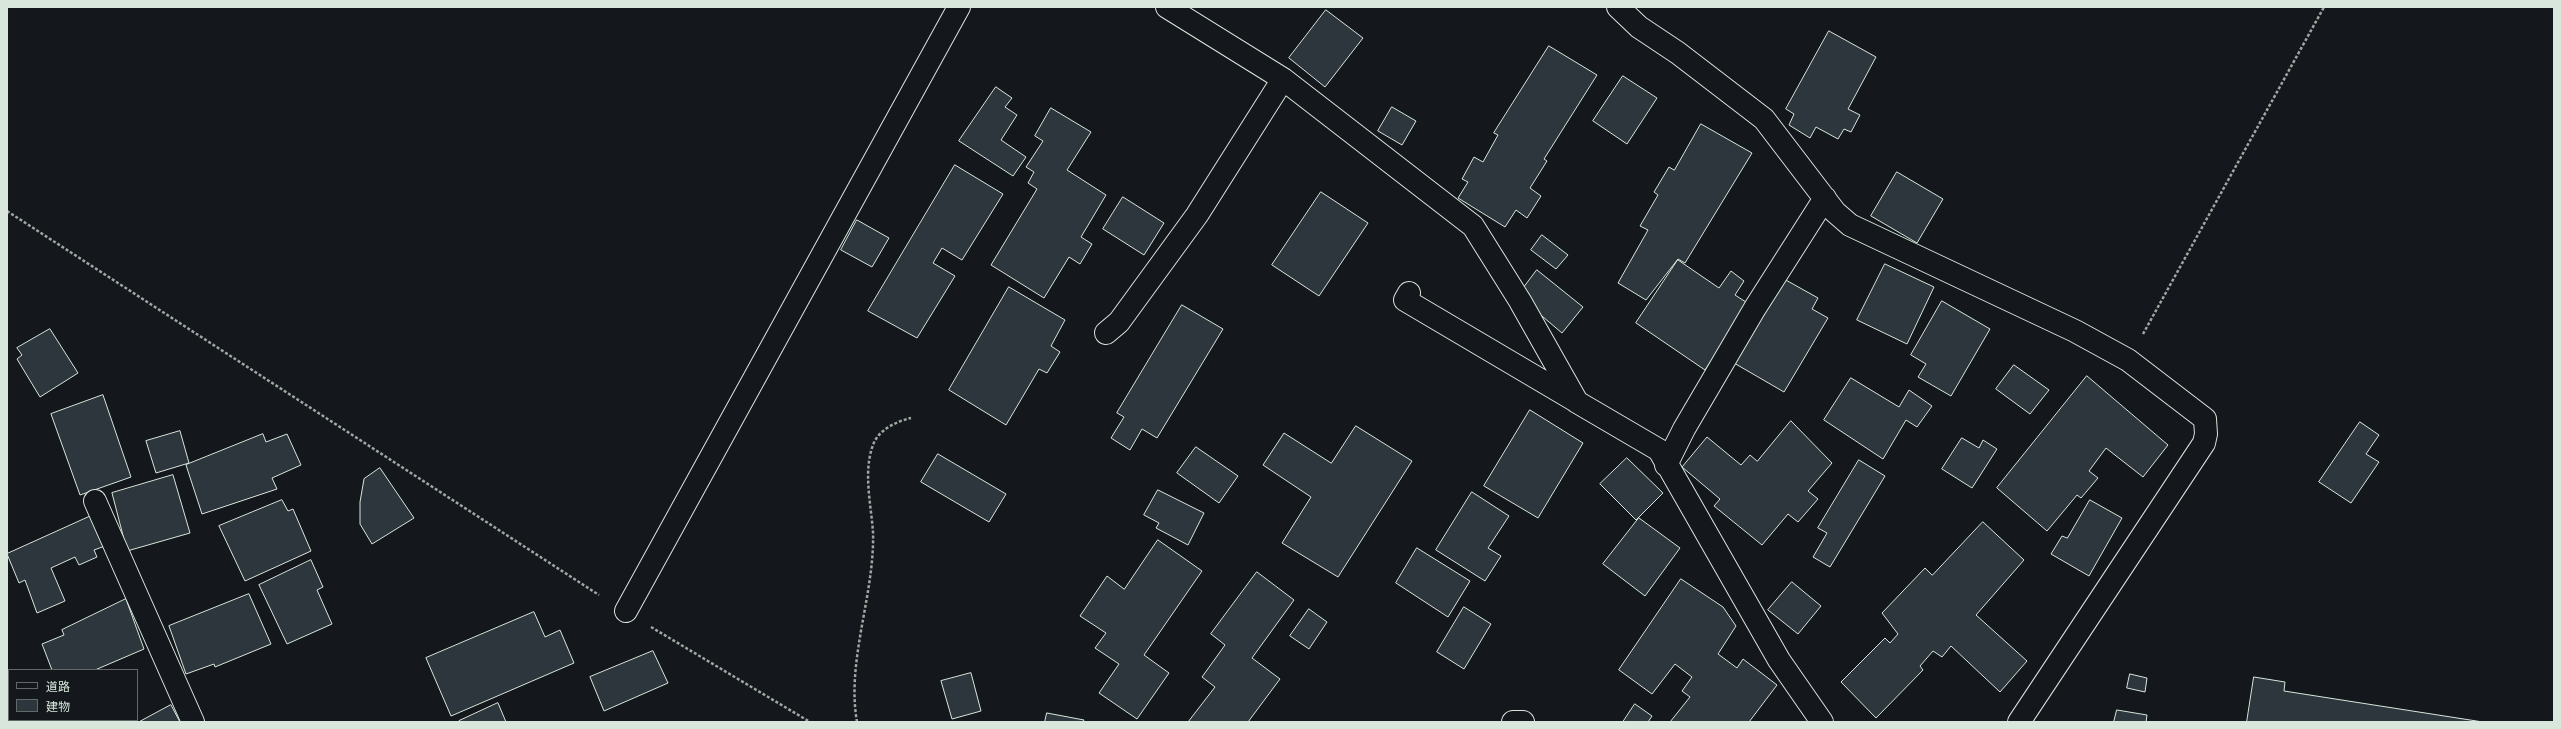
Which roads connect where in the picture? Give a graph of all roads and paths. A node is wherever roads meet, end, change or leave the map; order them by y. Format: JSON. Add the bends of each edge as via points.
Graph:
{"nodes":[{"id":1,"x":959,"y":7,"type":"edge"},
{"id":2,"x":1167,"y":7,"type":"edge"},
{"id":3,"x":1618,"y":7,"type":"edge"},
{"id":4,"x":2324,"y":7,"type":"edge"},
{"id":5,"x":1283,"y":79,"type":"junction"},
{"id":6,"x":1825,"y":198,"type":"junction"},
{"id":7,"x":7,"y":211,"type":"edge"},
{"id":8,"x":1409,"y":293,"type":"dead end"},
{"id":9,"x":1106,"y":333,"type":"dead end"},
{"id":10,"x":2128,"y":360,"type":"junction"},
{"id":11,"x":1577,"y":402,"type":"junction"},
{"id":12,"x":911,"y":418,"type":"dead end"},
{"id":13,"x":1666,"y":465,"type":"junction"},
{"id":14,"x":95,"y":501,"type":"dead end"},
{"id":15,"x":626,"y":612,"type":"junction"},
{"id":16,"x":193,"y":722,"type":"edge"},
{"id":17,"x":810,"y":722,"type":"edge"},
{"id":18,"x":857,"y":722,"type":"edge"},
{"id":19,"x":1512,"y":722,"type":"edge"},
{"id":20,"x":1523,"y":722,"type":"edge"},
{"id":21,"x":1822,"y":722,"type":"edge"},
{"id":22,"x":2019,"y":722,"type":"edge"}],
"edges":[{"from":1,"to":15,"type":"street"},
{"from":2,"to":5,"type":"street"},
{"from":3,"to":6,"type":"street","via":[[1639,27],[1678,53],[1764,119]]},
{"from":4,"to":10,"type":"path"},
{"from":5,"to":9,"type":"street","via":[[1197,215],[1119,322]]},
{"from":5,"to":11,"type":"street","via":[[1473,226],[1520,301]]},
{"from":6,"to":10,"type":"street","via":[[1835,212],[1850,225],[2074,331]]},
{"from":6,"to":13,"type":"street","via":[[1751,315],[1684,429]]},
{"from":7,"to":15,"type":"path"},
{"from":8,"to":11,"type":"street","via":[[1406,300]]},
{"from":10,"to":22,"type":"street","via":[[2205,419],[2204,443]]},
{"from":11,"to":13,"type":"street","via":[[1659,450]]},
{"from":12,"to":18,"type":"path","via":[[889,426],[873,444],[867,473],[872,527],[872,566],[857,668]]},
{"from":13,"to":21,"type":"street","via":[[1779,660]]},
{"from":14,"to":16,"type":"street"},
{"from":15,"to":17,"type":"path"},
{"from":19,"to":20,"type":"street"}]}
